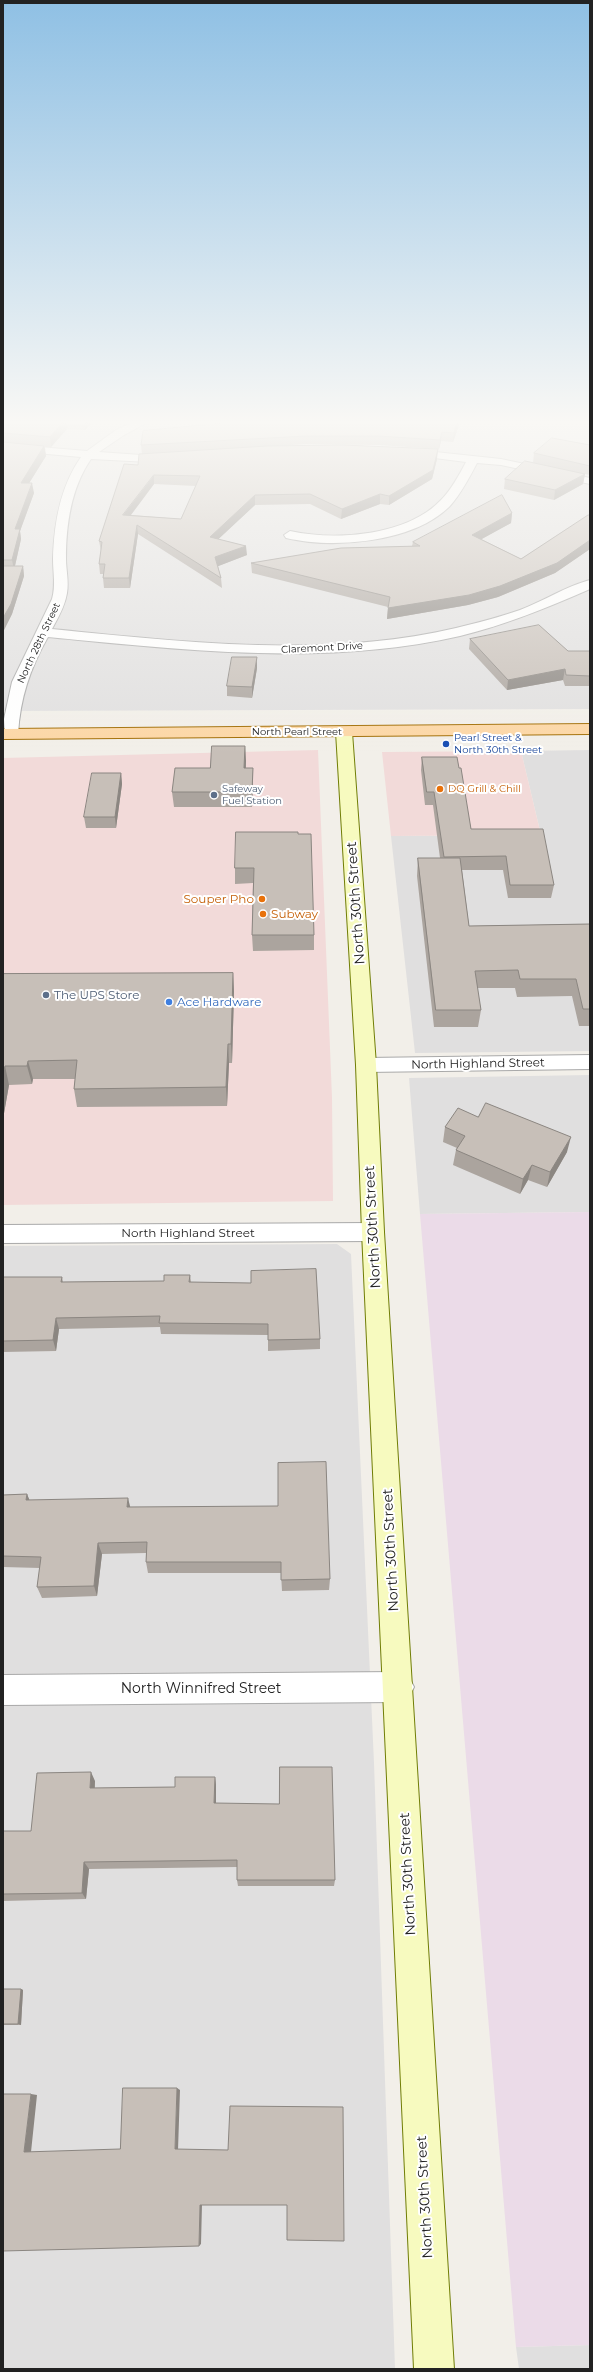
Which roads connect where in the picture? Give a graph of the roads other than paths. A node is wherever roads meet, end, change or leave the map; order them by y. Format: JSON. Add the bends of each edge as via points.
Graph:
{"nodes":[{"id":1,"x":62,"y":533,"type":"edge"},
{"id":2,"x":387,"y":533,"type":"edge"},
{"id":3,"x":290,"y":535,"type":"dead end"},
{"id":4,"x":590,"y":584,"type":"edge"},
{"id":5,"x":45,"y":633,"type":"junction"},
{"id":6,"x":590,"y":730,"type":"edge"},
{"id":7,"x":344,"y":732,"type":"junction"},
{"id":8,"x":6,"y":734,"type":"edge"},
{"id":9,"x":590,"y":1062,"type":"edge"},
{"id":10,"x":366,"y":1065,"type":"junction"},
{"id":11,"x":373,"y":1232,"type":"junction"},
{"id":12,"x":3,"y":1234,"type":"edge"},
{"id":13,"x":399,"y":1687,"type":"junction"},
{"id":14,"x":3,"y":1690,"type":"edge"},
{"id":15,"x":434,"y":2369,"type":"edge"}],
"edges":[{"from":1,"to":5,"type":"street","name":"North 28th Street","via":[[62,587]]},
{"from":2,"to":3,"type":"street","via":[[347,541],[316,541]]},
{"from":4,"to":5,"type":"street","name":"Claremont Drive","via":[[544,606],[482,627],[429,638],[347,648],[257,650]]},
{"from":5,"to":8,"type":"street","name":"North 28th Street","via":[[22,673]]},
{"from":6,"to":7,"type":"main road","name":"North Pearl Street"},
{"from":7,"to":8,"type":"main road","name":"North Pearl Street"},
{"from":7,"to":10,"type":"main road","name":"North 30th Street"},
{"from":9,"to":10,"type":"street","name":"North Highland Street"},
{"from":10,"to":11,"type":"main road","name":"North 30th Street"},
{"from":11,"to":12,"type":"street","name":"North Highland Street"},
{"from":11,"to":13,"type":"main road","name":"North 30th Street"},
{"from":13,"to":14,"type":"street","name":"North Winnifred Street"},
{"from":13,"to":15,"type":"main road","name":"North 30th Street"}]}
